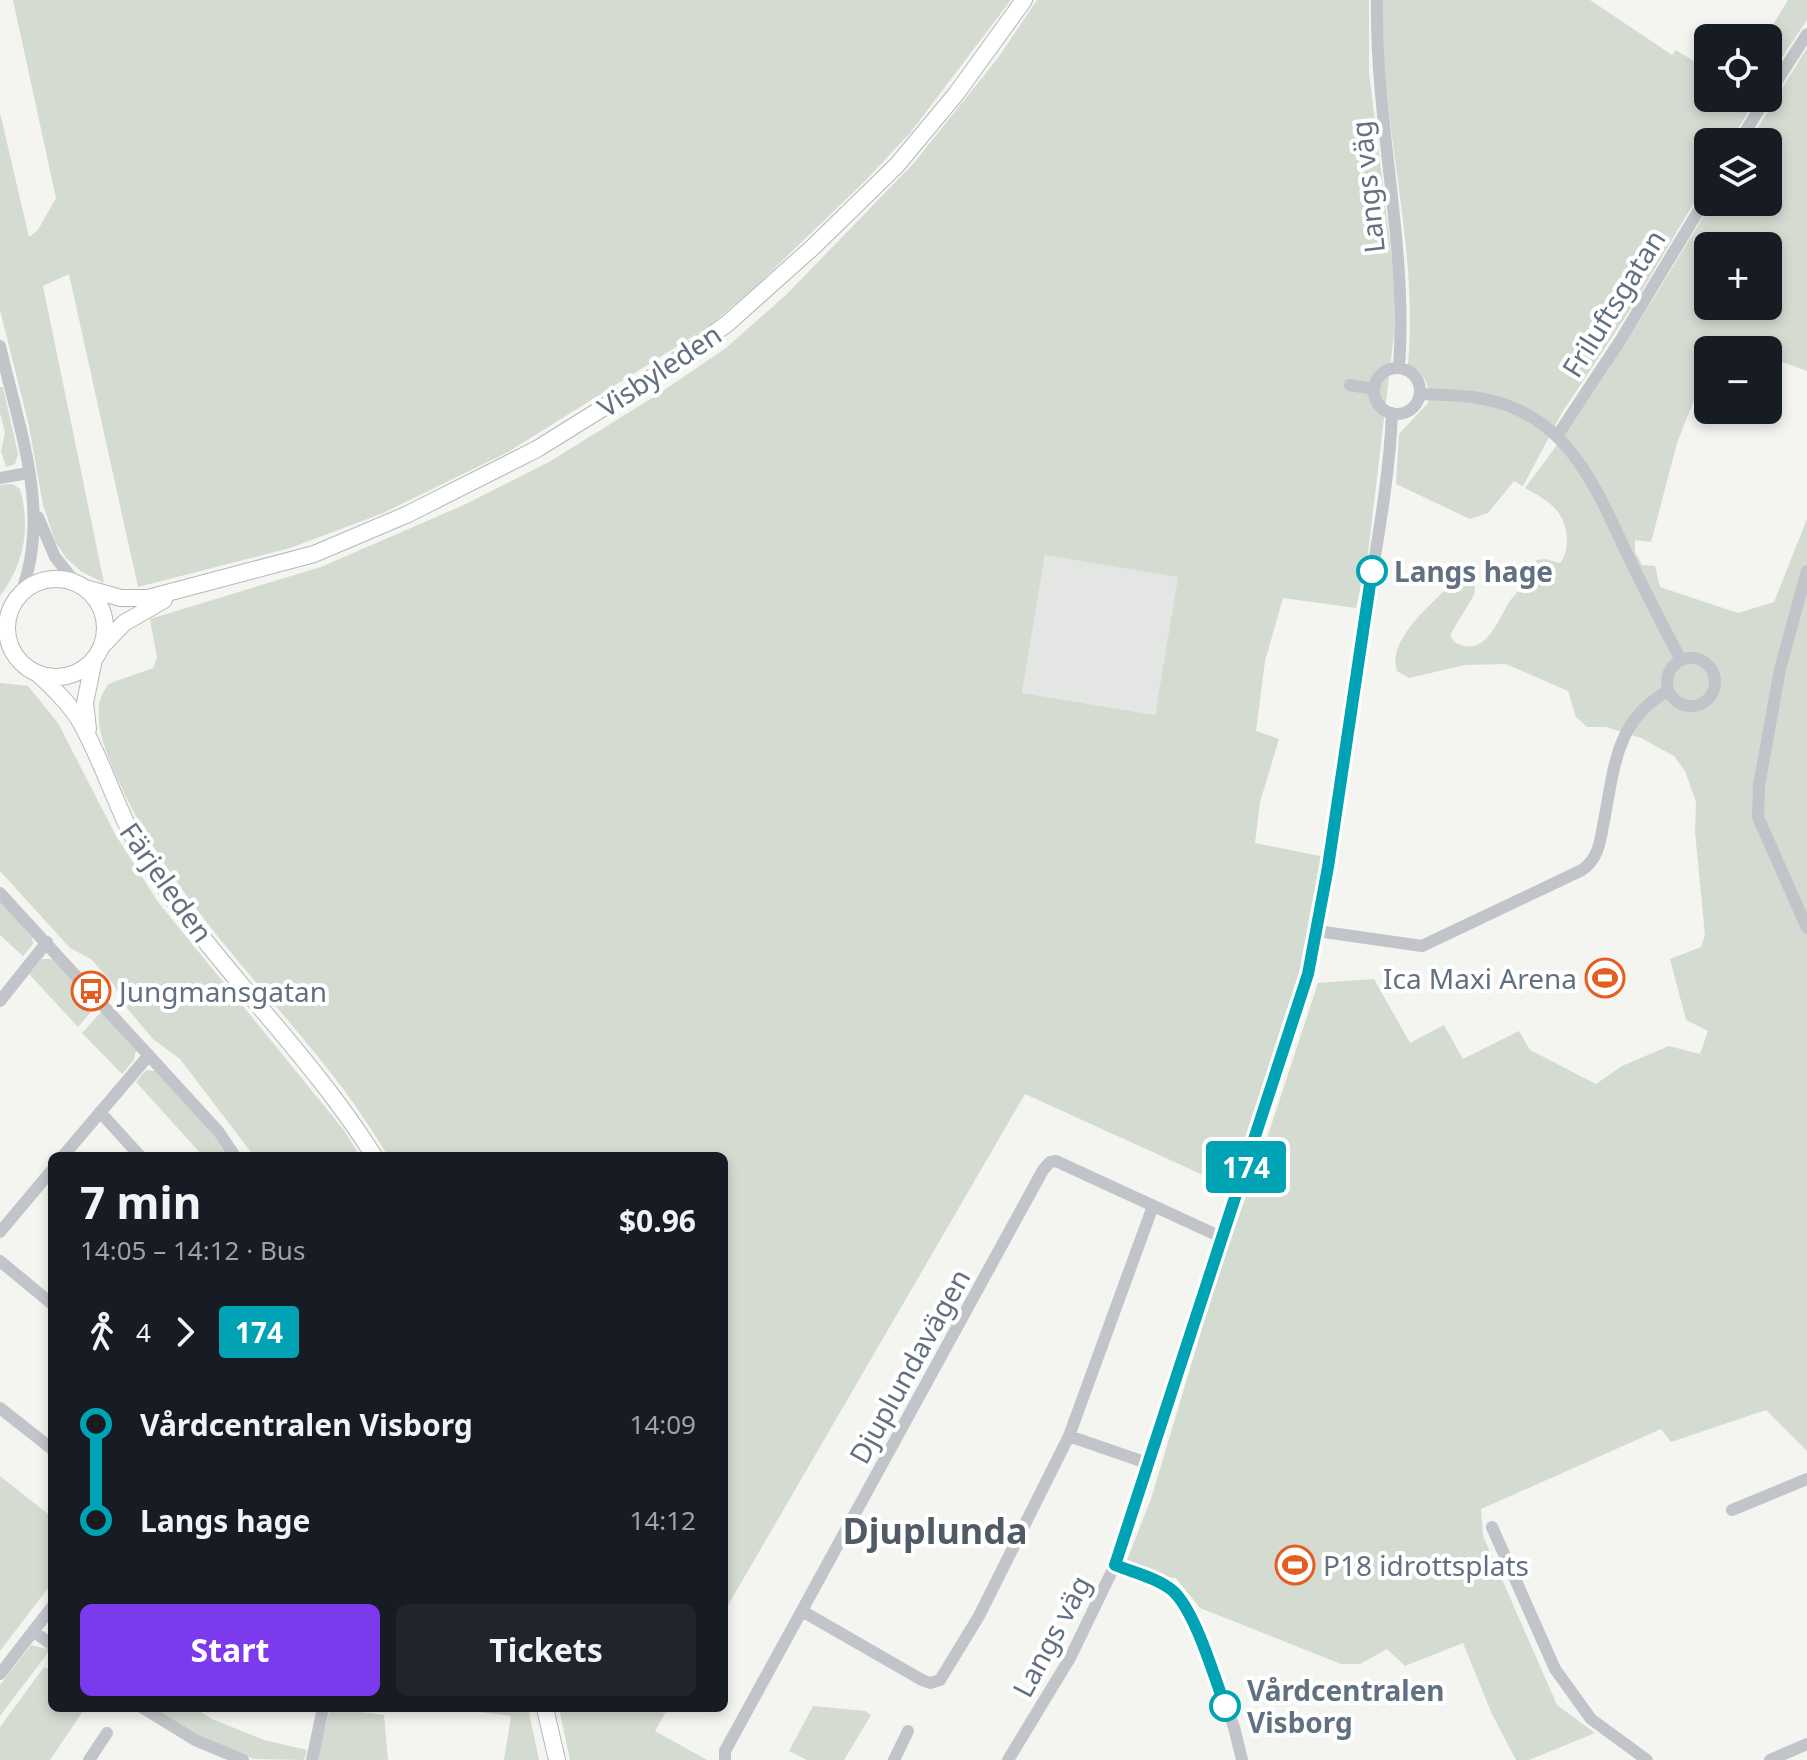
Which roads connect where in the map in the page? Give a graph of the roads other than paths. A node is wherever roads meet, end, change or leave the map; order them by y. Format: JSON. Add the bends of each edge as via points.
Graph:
{"nodes":[{"id":1,"x":1024,"y":0,"type":"edge"},
{"id":2,"x":1377,"y":0,"type":"edge"},
{"id":3,"x":1807,"y":34,"type":"edge"},
{"id":4,"x":1782,"y":73,"type":"edge"},
{"id":5,"x":1695,"y":216,"type":"edge"},
{"id":6,"x":0,"y":346,"type":"edge"},
{"id":7,"x":1399,"y":368,"type":"junction"},
{"id":8,"x":4,"y":380,"type":"edge"},
{"id":9,"x":1350,"y":385,"type":"dead end"},
{"id":10,"x":1374,"y":389,"type":"junction"},
{"id":11,"x":1420,"y":394,"type":"junction"},
{"id":12,"x":1392,"y":413,"type":"junction"},
{"id":13,"x":1557,"y":436,"type":"junction"},
{"id":14,"x":28,"y":473,"type":"junction"},
{"id":15,"x":0,"y":478,"type":"edge"},
{"id":16,"x":34,"y":507,"type":"junction"},
{"id":17,"x":1807,"y":571,"type":"edge"},
{"id":18,"x":80,"y":586,"type":"junction"},
{"id":19,"x":187,"y":589,"type":"junction"},
{"id":20,"x":11,"y":606,"type":"edge"},
{"id":21,"x":97,"y":653,"type":"junction"},
{"id":22,"x":0,"y":660,"type":"edge"},
{"id":23,"x":1681,"y":660,"type":"junction"},
{"id":24,"x":31,"y":669,"type":"junction"},
{"id":25,"x":1668,"y":691,"type":"junction"},
{"id":26,"x":93,"y":750,"type":"junction"},
{"id":27,"x":0,"y":893,"type":"edge"},
{"id":28,"x":1807,"y":928,"type":"edge"},
{"id":29,"x":1317,"y":931,"type":"junction"},
{"id":30,"x":47,"y":942,"type":"junction"},
{"id":31,"x":0,"y":1001,"type":"edge"},
{"id":32,"x":149,"y":1055,"type":"junction"},
{"id":33,"x":100,"y":1112,"type":"junction"},
{"id":34,"x":66,"y":1152,"type":"edge"},
{"id":35,"x":136,"y":1152,"type":"edge"},
{"id":36,"x":232,"y":1152,"type":"edge"},
{"id":37,"x":372,"y":1152,"type":"edge"},
{"id":38,"x":48,"y":1175,"type":"edge"},
{"id":39,"x":1153,"y":1206,"type":"junction"},
{"id":40,"x":0,"y":1232,"type":"edge"},
{"id":41,"x":1221,"y":1237,"type":"junction"},
{"id":42,"x":0,"y":1261,"type":"edge"},
{"id":43,"x":48,"y":1301,"type":"edge"},
{"id":44,"x":0,"y":1408,"type":"edge"},
{"id":45,"x":1069,"y":1436,"type":"junction"},
{"id":46,"x":48,"y":1446,"type":"edge"},
{"id":47,"x":1147,"y":1463,"type":"junction"},
{"id":48,"x":1807,"y":1479,"type":"edge"},
{"id":49,"x":1732,"y":1510,"type":"dead end"},
{"id":50,"x":1492,"y":1527,"type":"dead end"},
{"id":51,"x":1115,"y":1565,"type":"junction"},
{"id":52,"x":802,"y":1611,"type":"junction"},
{"id":53,"x":48,"y":1612,"type":"edge"},
{"id":54,"x":33,"y":1631,"type":"junction"},
{"id":55,"x":48,"y":1642,"type":"edge"},
{"id":56,"x":0,"y":1674,"type":"edge"},
{"id":57,"x":150,"y":1712,"type":"edge"},
{"id":58,"x":322,"y":1712,"type":"edge"},
{"id":59,"x":546,"y":1712,"type":"edge"},
{"id":60,"x":908,"y":1731,"type":"dead end"},
{"id":61,"x":107,"y":1733,"type":"dead end"},
{"id":62,"x":1807,"y":1744,"type":"edge"},
{"id":63,"x":89,"y":1760,"type":"edge"},
{"id":64,"x":243,"y":1760,"type":"edge"},
{"id":65,"x":312,"y":1760,"type":"edge"},
{"id":66,"x":557,"y":1760,"type":"edge"},
{"id":67,"x":725,"y":1760,"type":"edge"},
{"id":68,"x":894,"y":1760,"type":"edge"},
{"id":69,"x":1008,"y":1760,"type":"edge"},
{"id":70,"x":1242,"y":1760,"type":"edge"},
{"id":71,"x":1647,"y":1760,"type":"edge"},
{"id":72,"x":1770,"y":1760,"type":"edge"}],
"edges":[{"from":1,"to":19,"type":"main road","name":"Visbyleden","via":[[897,165],[738,314],[669,367],[537,449],[406,515],[314,554]]},
{"from":2,"to":7,"type":"street","name":"Langs väg","via":[[1401,284]]},
{"from":3,"to":4,"type":"street"},
{"from":5,"to":13,"type":"street","name":"Friluftsgatan"},
{"from":6,"to":8,"type":"street"},
{"from":7,"to":10,"type":"street","via":[[1383,373]]},
{"from":7,"to":11,"type":"street","via":[[1416,378]]},
{"from":8,"to":14,"type":"street","via":[[20,423]]},
{"from":9,"to":10,"type":"street"},
{"from":10,"to":12,"type":"street","via":[[1379,405]]},
{"from":11,"to":12,"type":"street","via":[[1410,410]]},
{"from":11,"to":13,"type":"street","via":[[1496,401]]},
{"from":12,"to":29,"type":"street","name":"Langs väg"},
{"from":13,"to":23,"type":"street","via":[[1591,481]]},
{"from":14,"to":15,"type":"street"},
{"from":14,"to":16,"type":"street"},
{"from":16,"to":18,"type":"street","via":[[55,557]]},
{"from":16,"to":20,"type":"street","via":[[33,555]]},
{"from":17,"to":28,"type":"street","via":[[1780,669],[1758,817]]},
{"from":18,"to":19,"type":"main road","name":"Visbyleden","via":[[135,599]]},
{"from":18,"to":20,"type":"main road","via":[[46,580]]},
{"from":18,"to":21,"type":"main road","via":[[94,597],[103,615],[105,628]]},
{"from":19,"to":21,"type":"main road","name":"Visbyleden","via":[[138,613]]},
{"from":20,"to":24,"type":"main road","via":[[8,638],[16,656]]},
{"from":21,"to":24,"type":"main road","via":[[68,675],[49,676]]},
{"from":21,"to":26,"type":"main road","name":"Färjeleden","via":[[85,703]]},
{"from":22,"to":24,"type":"main road"},
{"from":23,"to":25,"type":"street","via":[[1668,673]]},
{"from":23,"to":25,"type":"street","via":[[1707,664],[1713,689],[1693,706],[1678,703]]},
{"from":24,"to":26,"type":"main road","name":"Färjeleden","via":[[69,705]]},
{"from":25,"to":29,"type":"street","via":[[1641,709],[1627,730],[1598,849],[1582,870],[1422,946]]},
{"from":26,"to":37,"type":"main road","name":"Färjeleden","via":[[126,825],[162,883],[349,1116]]},
{"from":27,"to":30,"type":"street"},
{"from":29,"to":41,"type":"street","name":"Langs väg","via":[[1300,1004]]},
{"from":30,"to":31,"type":"street"},
{"from":30,"to":32,"type":"street"},
{"from":32,"to":33,"type":"street"},
{"from":32,"to":36,"type":"street"},
{"from":33,"to":34,"type":"street"},
{"from":33,"to":35,"type":"street"},
{"from":38,"to":40,"type":"street"},
{"from":39,"to":41,"type":"street","name":"Djuplundavägen"},
{"from":39,"to":45,"type":"street"},
{"from":39,"to":52,"type":"street","name":"Djuplundavägen","via":[[1056,1161],[1043,1170]]},
{"from":41,"to":47,"type":"street","name":"Langs väg"},
{"from":42,"to":43,"type":"street"},
{"from":44,"to":46,"type":"street"},
{"from":45,"to":47,"type":"street"},
{"from":45,"to":52,"type":"street","via":[[979,1616],[940,1680],[922,1680]]},
{"from":47,"to":51,"type":"street","name":"Langs väg"},
{"from":48,"to":49,"type":"street"},
{"from":50,"to":71,"type":"street","via":[[1555,1669],[1591,1719]]},
{"from":51,"to":69,"type":"street","name":"Langs väg","via":[[1070,1658]]},
{"from":51,"to":70,"type":"street","via":[[1165,1585],[1184,1604],[1234,1727]]},
{"from":52,"to":67,"type":"street","name":"Djuplundavägen","via":[[725,1751]]},
{"from":53,"to":54,"type":"street"},
{"from":54,"to":55,"type":"street"},
{"from":54,"to":56,"type":"street"},
{"from":57,"to":64,"type":"street","via":[[195,1740]]},
{"from":58,"to":65,"type":"street"},
{"from":59,"to":66,"type":"main road"},
{"from":60,"to":68,"type":"street"},
{"from":61,"to":63,"type":"street"},
{"from":62,"to":72,"type":"street"}]}
